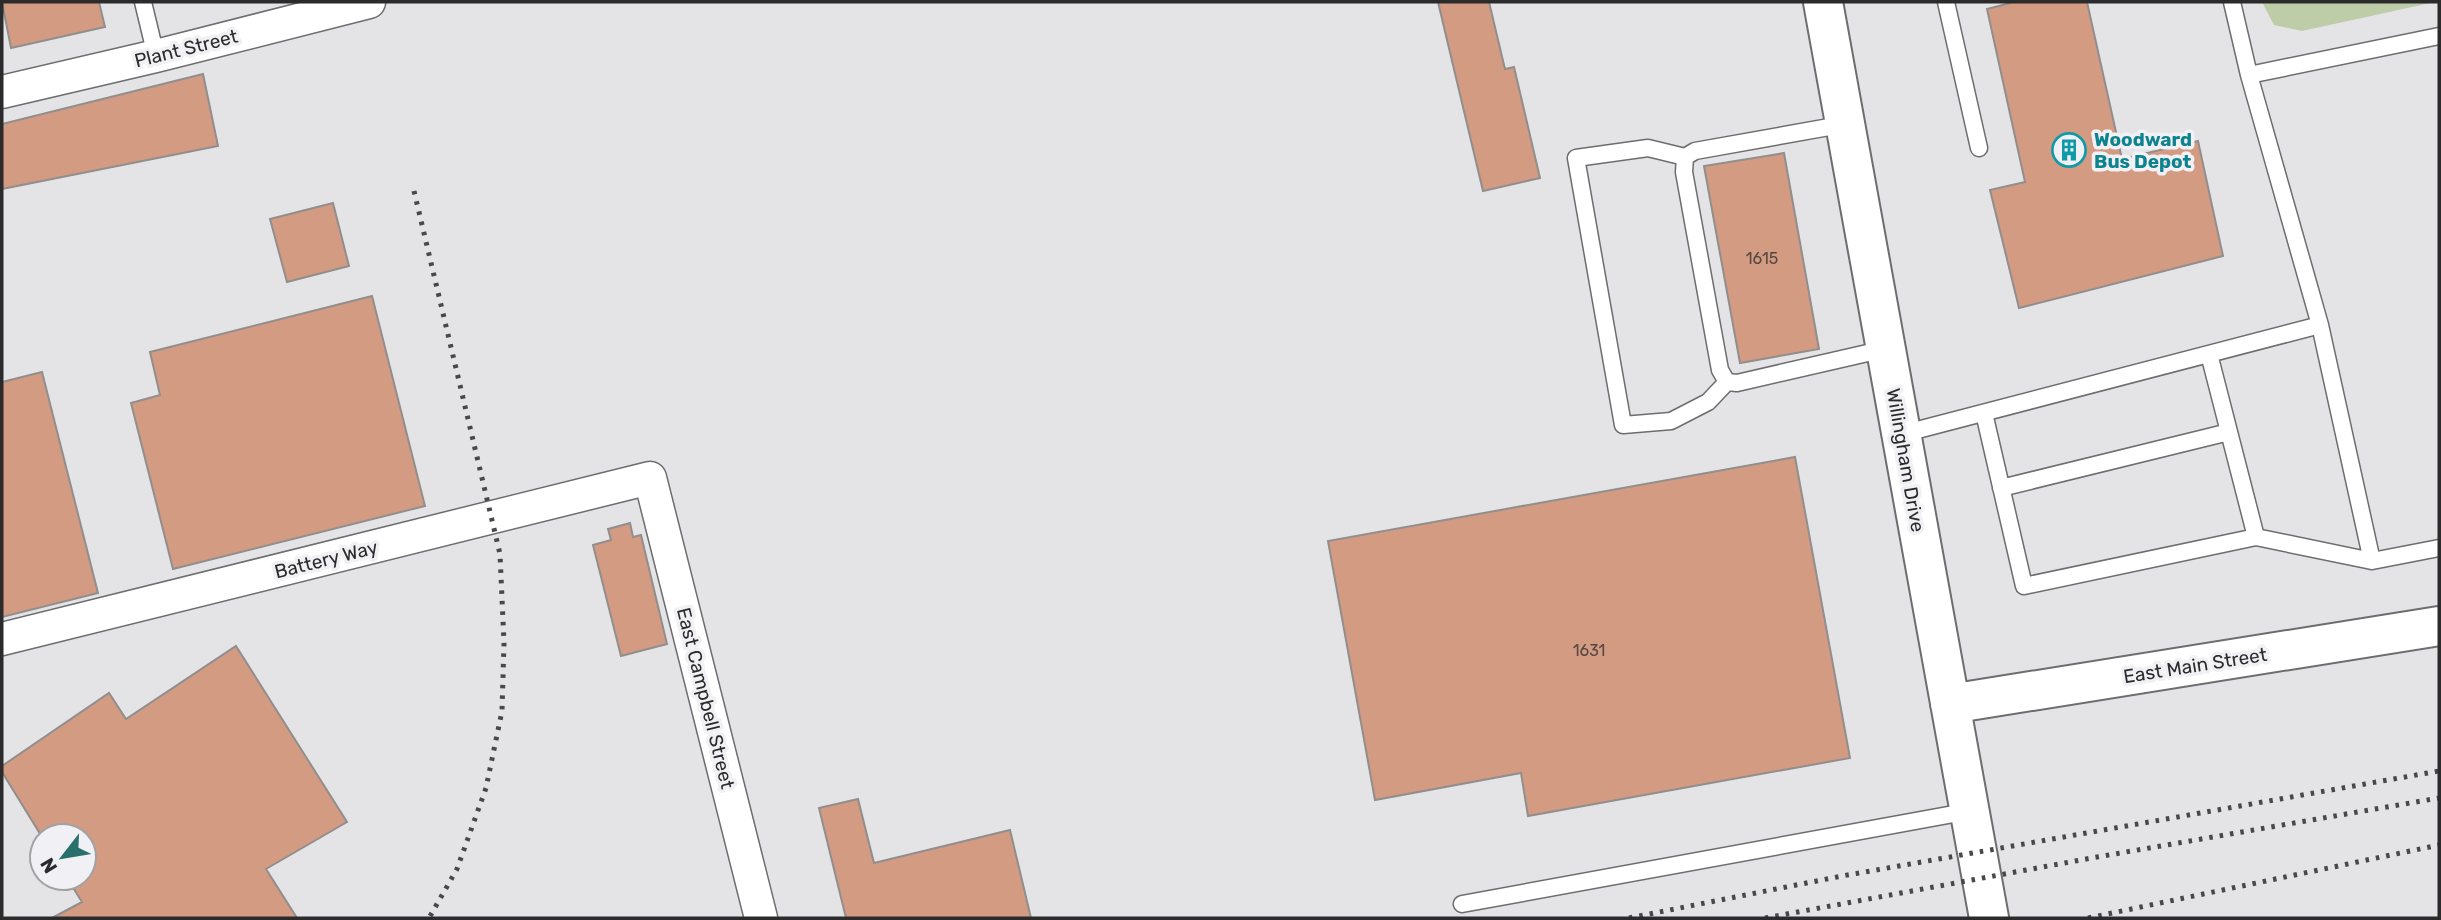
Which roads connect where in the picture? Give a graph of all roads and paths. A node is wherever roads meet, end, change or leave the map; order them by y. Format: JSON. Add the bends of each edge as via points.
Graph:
{"nodes":[{"id":1,"x":143,"y":2,"type":"edge"},
{"id":2,"x":369,"y":2,"type":"edge"},
{"id":3,"x":1823,"y":2,"type":"edge"},
{"id":4,"x":1946,"y":2,"type":"edge"},
{"id":5,"x":2232,"y":2,"type":"edge"},
{"id":6,"x":2439,"y":36,"type":"edge"},
{"id":7,"x":156,"y":56,"type":"junction"},
{"id":8,"x":2249,"y":75,"type":"junction"},
{"id":9,"x":2,"y":92,"type":"edge"},
{"id":10,"x":1846,"y":124,"type":"junction"},
{"id":11,"x":1979,"y":148,"type":"dead end"},
{"id":12,"x":1685,"y":157,"type":"junction"},
{"id":13,"x":2320,"y":325,"type":"junction"},
{"id":14,"x":1886,"y":349,"type":"junction"},
{"id":15,"x":2209,"y":354,"type":"junction"},
{"id":16,"x":1727,"y":382,"type":"junction"},
{"id":17,"x":1984,"y":413,"type":"junction"},
{"id":18,"x":2229,"y":432,"type":"junction"},
{"id":19,"x":1902,"y":434,"type":"junction"},
{"id":20,"x":650,"y":478,"type":"joint"},
{"id":21,"x":2001,"y":488,"type":"junction"},
{"id":22,"x":2256,"y":537,"type":"junction"},
{"id":23,"x":2439,"y":548,"type":"edge"},
{"id":24,"x":2372,"y":561,"type":"junction"},
{"id":25,"x":2439,"y":626,"type":"edge"},
{"id":26,"x":2,"y":639,"type":"edge"},
{"id":27,"x":1950,"y":704,"type":"junction"},
{"id":28,"x":1970,"y":811,"type":"junction"},
{"id":29,"x":1462,"y":904,"type":"dead end"},
{"id":30,"x":761,"y":918,"type":"edge"},
{"id":31,"x":1989,"y":918,"type":"edge"}],
"edges":[{"from":1,"to":7,"type":"lane"},
{"from":2,"to":7,"type":"street","name":"Plant Street"},
{"from":3,"to":10,"type":"street","name":"Willingham Drive"},
{"from":4,"to":11,"type":"lane"},
{"from":5,"to":8,"type":"lane"},
{"from":6,"to":8,"type":"lane"},
{"from":7,"to":9,"type":"street","name":"Plant Street"},
{"from":8,"to":13,"type":"lane"},
{"from":10,"to":12,"type":"lane","via":[[1695,151]]},
{"from":10,"to":14,"type":"street","name":"Willingham Drive"},
{"from":12,"to":16,"type":"lane","via":[[1720,370]]},
{"from":12,"to":16,"type":"lane","via":[[1648,148],[1576,159],[1623,425],[1671,421],[1708,402]]},
{"from":13,"to":15,"type":"lane"},
{"from":13,"to":24,"type":"lane"},
{"from":14,"to":16,"type":"lane"},
{"from":14,"to":19,"type":"street","name":"Willingham Drive"},
{"from":15,"to":17,"type":"lane"},
{"from":15,"to":18,"type":"lane"},
{"from":17,"to":19,"type":"lane"},
{"from":17,"to":21,"type":"lane"},
{"from":18,"to":21,"type":"lane"},
{"from":18,"to":22,"type":"lane"},
{"from":19,"to":27,"type":"street","name":"Willingham Drive"},
{"from":20,"to":26,"type":"street","name":"Battery Way"},
{"from":20,"to":30,"type":"street","name":"East Campbell Street"},
{"from":21,"to":22,"type":"lane","via":[[2024,586]]},
{"from":22,"to":24,"type":"lane"},
{"from":23,"to":24,"type":"lane"},
{"from":25,"to":27,"type":"street","name":"East Main Street"},
{"from":27,"to":28,"type":"street","name":"Willingham Drive"},
{"from":28,"to":29,"type":"lane"},
{"from":28,"to":31,"type":"street","name":"Willingham Drive"}]}
